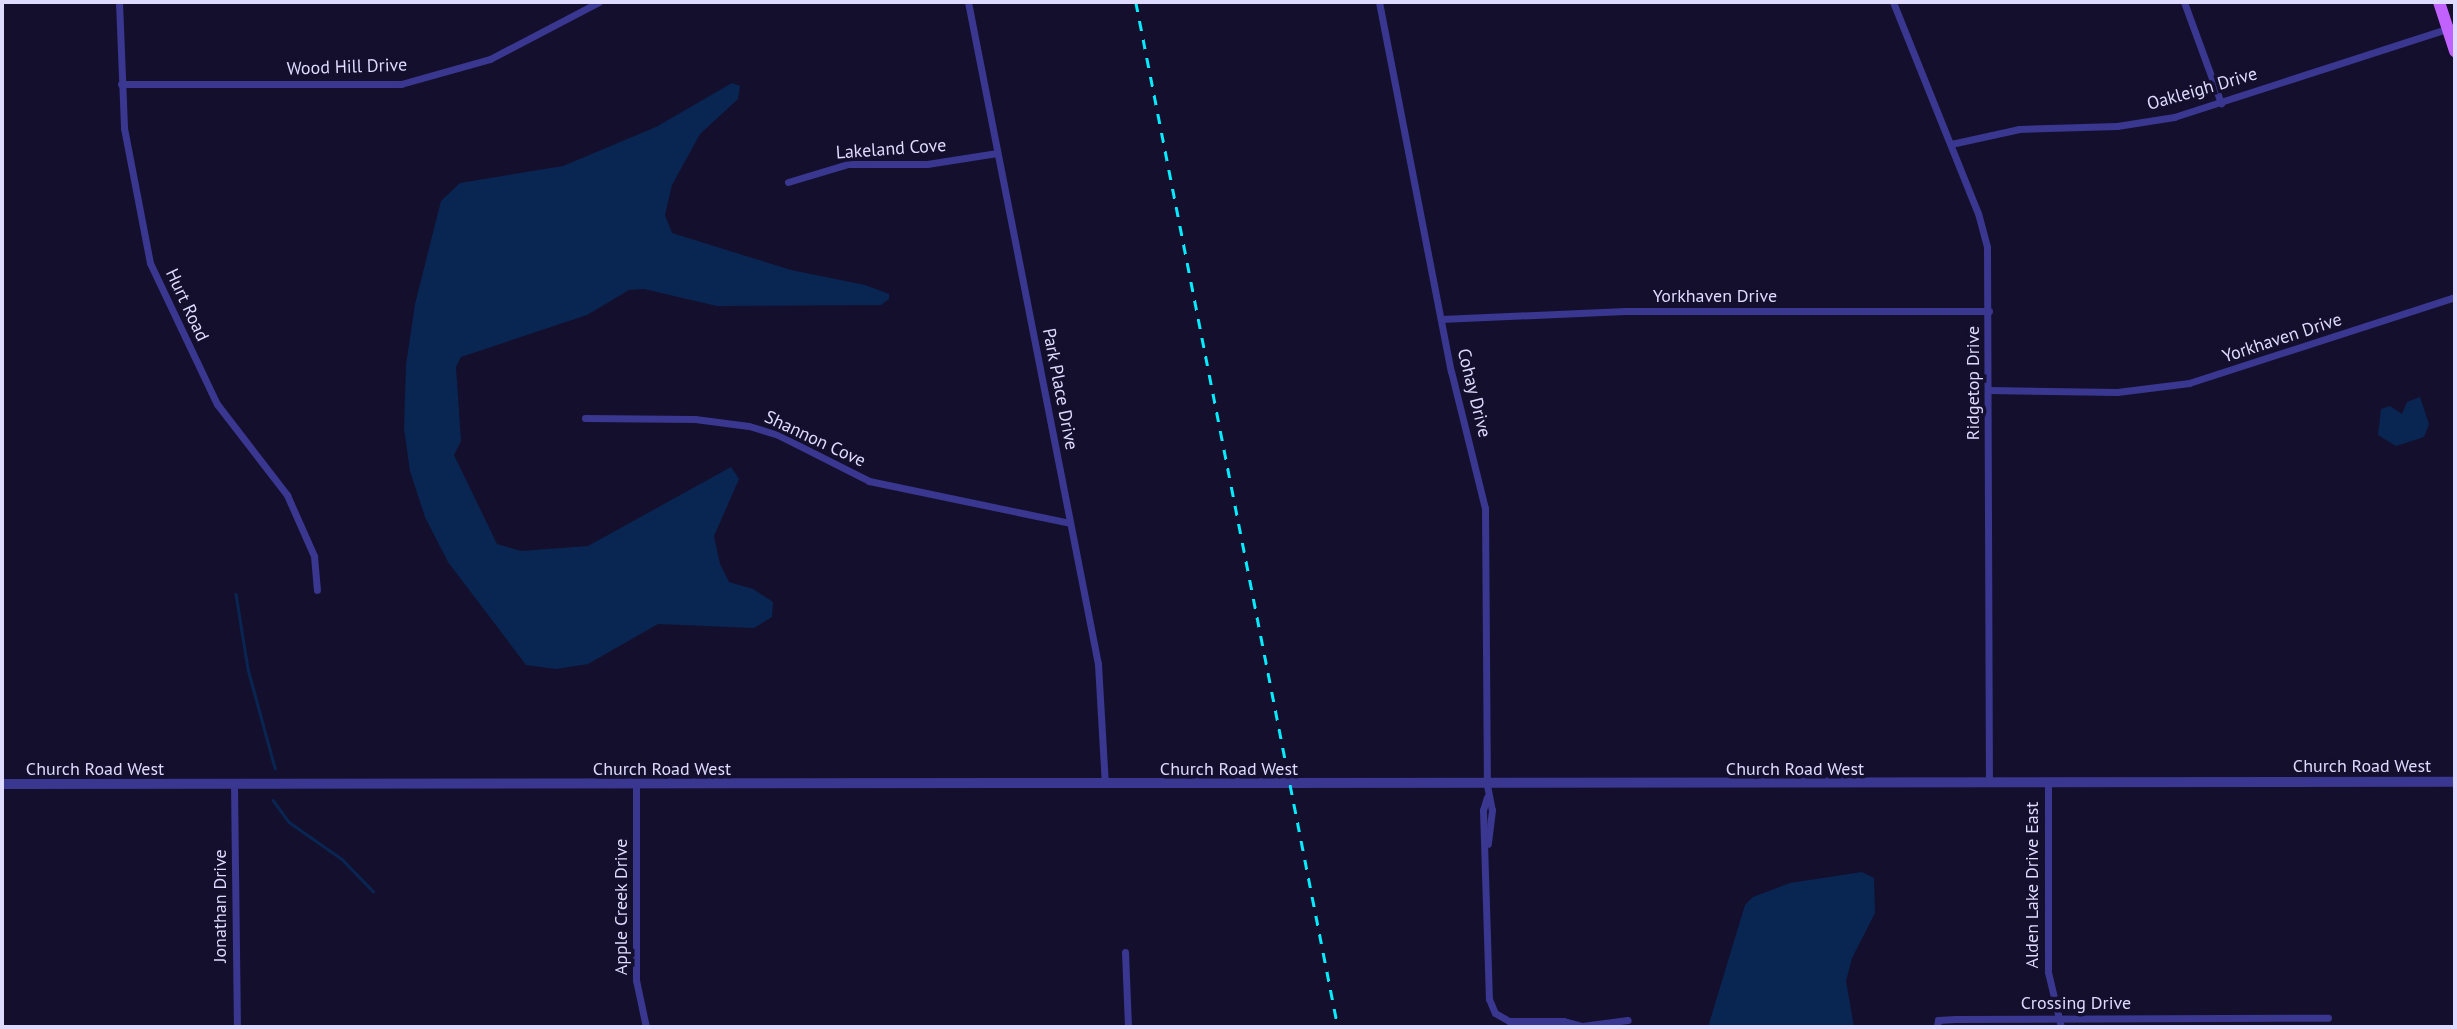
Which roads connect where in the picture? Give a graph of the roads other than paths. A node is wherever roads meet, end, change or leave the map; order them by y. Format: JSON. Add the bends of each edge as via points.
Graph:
{"nodes":[{"id":1,"x":119,"y":2,"type":"edge"},
{"id":2,"x":599,"y":2,"type":"edge"},
{"id":3,"x":968,"y":2,"type":"edge"},
{"id":4,"x":1379,"y":2,"type":"edge"},
{"id":5,"x":1893,"y":2,"type":"edge"},
{"id":6,"x":2183,"y":2,"type":"edge"},
{"id":7,"x":2439,"y":2,"type":"edge"},
{"id":8,"x":2451,"y":27,"type":"edge"},
{"id":9,"x":2455,"y":51,"type":"edge"},
{"id":10,"x":121,"y":84,"type":"junction"},
{"id":11,"x":2221,"y":103,"type":"junction"},
{"id":12,"x":1951,"y":144,"type":"junction"},
{"id":13,"x":997,"y":153,"type":"junction"},
{"id":14,"x":788,"y":182,"type":"dead end"},
{"id":15,"x":2455,"y":297,"type":"edge"},
{"id":16,"x":1989,"y":311,"type":"junction"},
{"id":17,"x":1441,"y":319,"type":"junction"},
{"id":18,"x":1988,"y":390,"type":"junction"},
{"id":19,"x":586,"y":418,"type":"dead end"},
{"id":20,"x":1070,"y":523,"type":"junction"},
{"id":21,"x":317,"y":590,"type":"dead end"},
{"id":22,"x":2455,"y":782,"type":"edge"},
{"id":23,"x":1989,"y":783,"type":"junction"},
{"id":24,"x":2048,"y":783,"type":"junction"},
{"id":25,"x":2,"y":784,"type":"edge"},
{"id":26,"x":1105,"y":784,"type":"junction"},
{"id":27,"x":234,"y":785,"type":"junction"},
{"id":28,"x":636,"y":785,"type":"junction"},
{"id":29,"x":1487,"y":785,"type":"junction"},
{"id":30,"x":1125,"y":953,"type":"dead end"},
{"id":31,"x":2328,"y":1018,"type":"dead end"},
{"id":32,"x":1629,"y":1020,"type":"dead end"},
{"id":33,"x":2060,"y":1023,"type":"edge"},
{"id":34,"x":2214,"y":1023,"type":"edge"},
{"id":35,"x":1937,"y":1024,"type":"edge"},
{"id":36,"x":237,"y":1027,"type":"edge"},
{"id":37,"x":646,"y":1027,"type":"edge"},
{"id":38,"x":1128,"y":1027,"type":"edge"},
{"id":39,"x":1583,"y":1027,"type":"edge"}],
"edges":[{"from":1,"to":10,"type":"street","name":"Hurt Road"},
{"from":2,"to":10,"type":"street","name":"Wood Hill Drive","via":[[490,59],[401,84]]},
{"from":3,"to":13,"type":"street","name":"Park Place Drive"},
{"from":4,"to":17,"type":"street","name":"Cohay Drive"},
{"from":5,"to":12,"type":"street","name":"Ridgetop Drive"},
{"from":6,"to":11,"type":"street"},
{"from":7,"to":8,"type":"main road"},
{"from":8,"to":9,"type":"main road"},
{"from":8,"to":11,"type":"street","name":"Oakleigh Drive"},
{"from":10,"to":21,"type":"street","name":"Hurt Road","via":[[129,171],[150,263],[217,404],[287,495],[314,556]]},
{"from":11,"to":12,"type":"street","name":"Oakleigh Drive","via":[[2131,125],[2019,129]]},
{"from":12,"to":16,"type":"street","name":"Ridgetop Drive","via":[[1984,231]]},
{"from":13,"to":14,"type":"street","name":"Lakeland Cove","via":[[927,164],[848,164]]},
{"from":13,"to":20,"type":"street","name":"Park Place Drive"},
{"from":15,"to":18,"type":"street","name":"Yorkhaven Drive","via":[[2189,383],[2117,392]]},
{"from":16,"to":17,"type":"street","name":"Yorkhaven Drive","via":[[1612,312]]},
{"from":16,"to":18,"type":"street","name":"Ridgetop Drive"},
{"from":17,"to":29,"type":"street","name":"Cohay Drive","via":[[1487,521]]},
{"from":18,"to":23,"type":"street","name":"Ridgetop Drive"},
{"from":19,"to":20,"type":"street","name":"Shannon Cove","via":[[695,419],[749,426],[778,435],[869,481]]},
{"from":20,"to":26,"type":"street","name":"Park Place Drive","via":[[1098,664]]},
{"from":22,"to":24,"type":"street","name":"Church Road West"},
{"from":23,"to":24,"type":"street","name":"Church Road West"},
{"from":23,"to":29,"type":"street","name":"Church Road West"},
{"from":24,"to":33,"type":"street","name":"Alden Lake Drive East","via":[[2048,972]]},
{"from":25,"to":27,"type":"street","name":"Church Road West"},
{"from":26,"to":28,"type":"street","name":"Church Road West"},
{"from":26,"to":29,"type":"street","name":"Church Road West"},
{"from":27,"to":28,"type":"street","name":"Church Road West"},
{"from":27,"to":36,"type":"street","name":"Jonathan Drive"},
{"from":28,"to":37,"type":"street","name":"Apple Creek Drive","via":[[637,987]]},
{"from":29,"to":39,"type":"street","name":"Cohay Drive","via":[[1492,810],[1488,844],[1492,1008],[1509,1021],[1563,1021]]},
{"from":30,"to":38,"type":"street"},
{"from":31,"to":34,"type":"street","name":"Crossing Drive"},
{"from":32,"to":39,"type":"street"},
{"from":33,"to":34,"type":"street","name":"Crossing Drive"},
{"from":33,"to":35,"type":"street","name":"Crossing Drive"}]}
